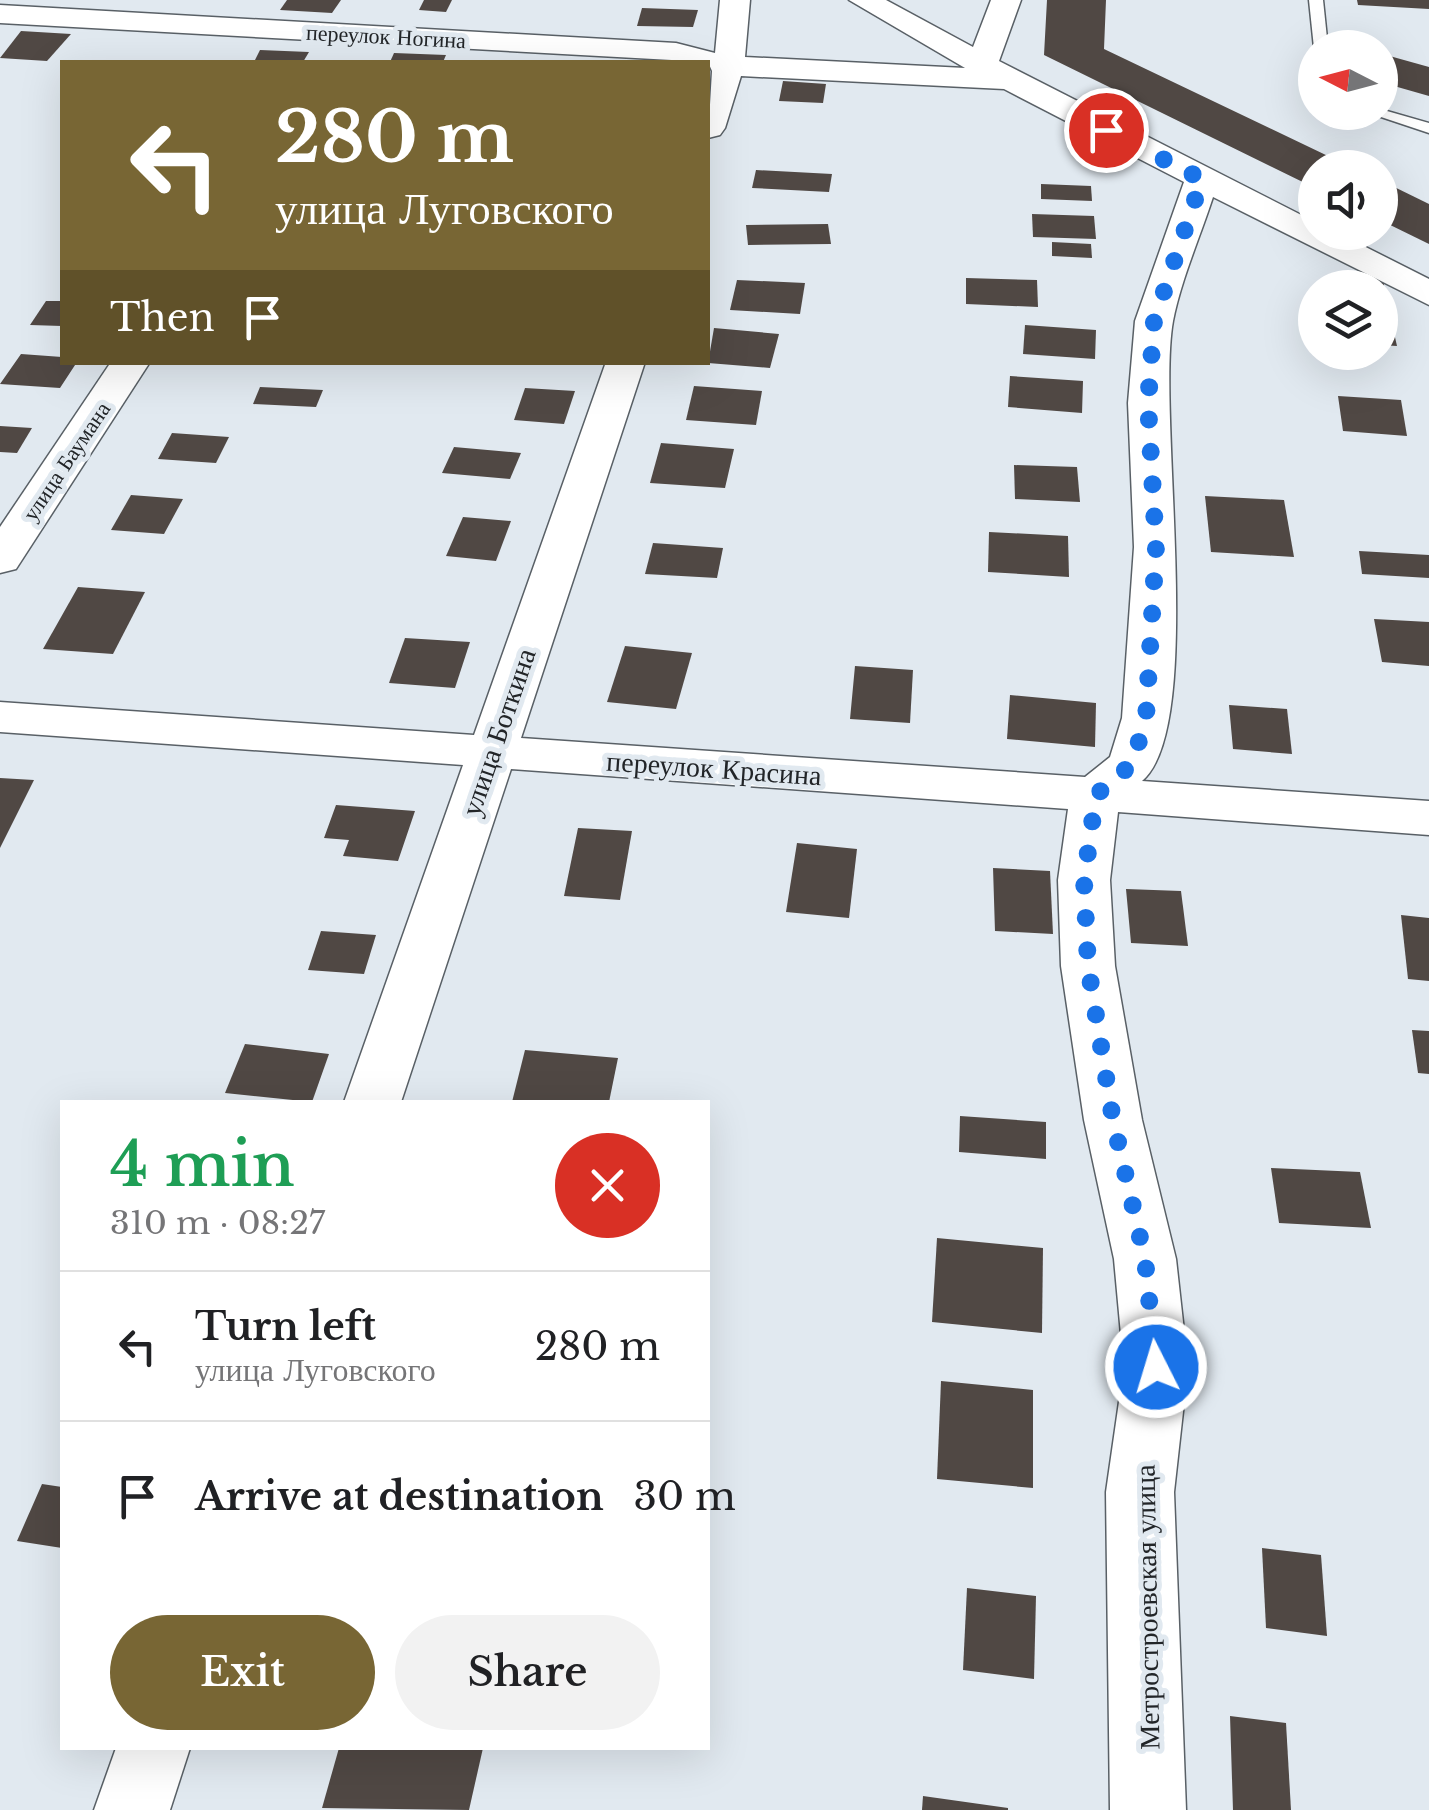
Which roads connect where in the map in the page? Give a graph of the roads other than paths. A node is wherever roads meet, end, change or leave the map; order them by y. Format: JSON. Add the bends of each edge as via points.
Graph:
{"nodes":[{"id":1,"x":734,"y":0,"type":"edge"},
{"id":2,"x":864,"y":0,"type":"edge"},
{"id":3,"x":1006,"y":0,"type":"edge"},
{"id":4,"x":1316,"y":0,"type":"edge"},
{"id":5,"x":375,"y":6,"type":"dead end"},
{"id":6,"x":0,"y":14,"type":"edge"},
{"id":7,"x":1319,"y":30,"type":"edge"},
{"id":8,"x":350,"y":34,"type":"junction"},
{"id":9,"x":332,"y":60,"type":"edge"},
{"id":10,"x":706,"y":60,"type":"edge"},
{"id":11,"x":710,"y":61,"type":"edge"},
{"id":12,"x":729,"y":66,"type":"junction"},
{"id":13,"x":996,"y":72,"type":"junction"},
{"id":14,"x":1398,"y":119,"type":"edge"},
{"id":15,"x":710,"y":122,"type":"edge"},
{"id":16,"x":1429,"y":128,"type":"edge"},
{"id":17,"x":1202,"y":179,"type":"junction"},
{"id":18,"x":1429,"y":294,"type":"edge"},
{"id":19,"x":129,"y":365,"type":"edge"},
{"id":20,"x":625,"y":365,"type":"edge"},
{"id":21,"x":0,"y":560,"type":"edge"},
{"id":22,"x":0,"y":717,"type":"edge"},
{"id":23,"x":491,"y":752,"type":"junction"},
{"id":24,"x":1096,"y":795,"type":"junction"},
{"id":25,"x":1429,"y":818,"type":"edge"},
{"id":26,"x":373,"y":1100,"type":"edge"},
{"id":27,"x":153,"y":1750,"type":"edge"},
{"id":28,"x":132,"y":1810,"type":"edge"},
{"id":29,"x":1148,"y":1810,"type":"edge"}],
"edges":[{"from":1,"to":12,"type":"street"},
{"from":2,"to":13,"type":"street"},
{"from":3,"to":13,"type":"street"},
{"from":4,"to":7,"type":"lane"},
{"from":5,"to":8,"type":"street"},
{"from":6,"to":8,"type":"street","name":"переулок Ногина"},
{"from":8,"to":9,"type":"street"},
{"from":8,"to":10,"type":"street","name":"переулок Ногина","via":[[676,52]]},
{"from":11,"to":12,"type":"street","name":"переулок Ногина"},
{"from":12,"to":13,"type":"street","name":"переулок Ногина"},
{"from":12,"to":15,"type":"street"},
{"from":13,"to":17,"type":"street"},
{"from":14,"to":16,"type":"lane"},
{"from":17,"to":18,"type":"street"},
{"from":17,"to":24,"type":"street","via":[[1154,321],[1148,403],[1156,547],[1146,718],[1132,764]]},
{"from":19,"to":21,"type":"street","name":"улица Баумана"},
{"from":20,"to":23,"type":"street","name":"улица Боткина"},
{"from":22,"to":23,"type":"street","name":"переулок Красина"},
{"from":23,"to":24,"type":"street","name":"переулок Красина"},
{"from":23,"to":26,"type":"street","name":"улица Боткина"},
{"from":24,"to":25,"type":"street","name":"переулок Красина"},
{"from":24,"to":29,"type":"street","name":"Метростроевская улица","via":[[1084,880],[1088,966],[1145,1259],[1156,1367],[1140,1492]]},
{"from":27,"to":28,"type":"street"}]}
